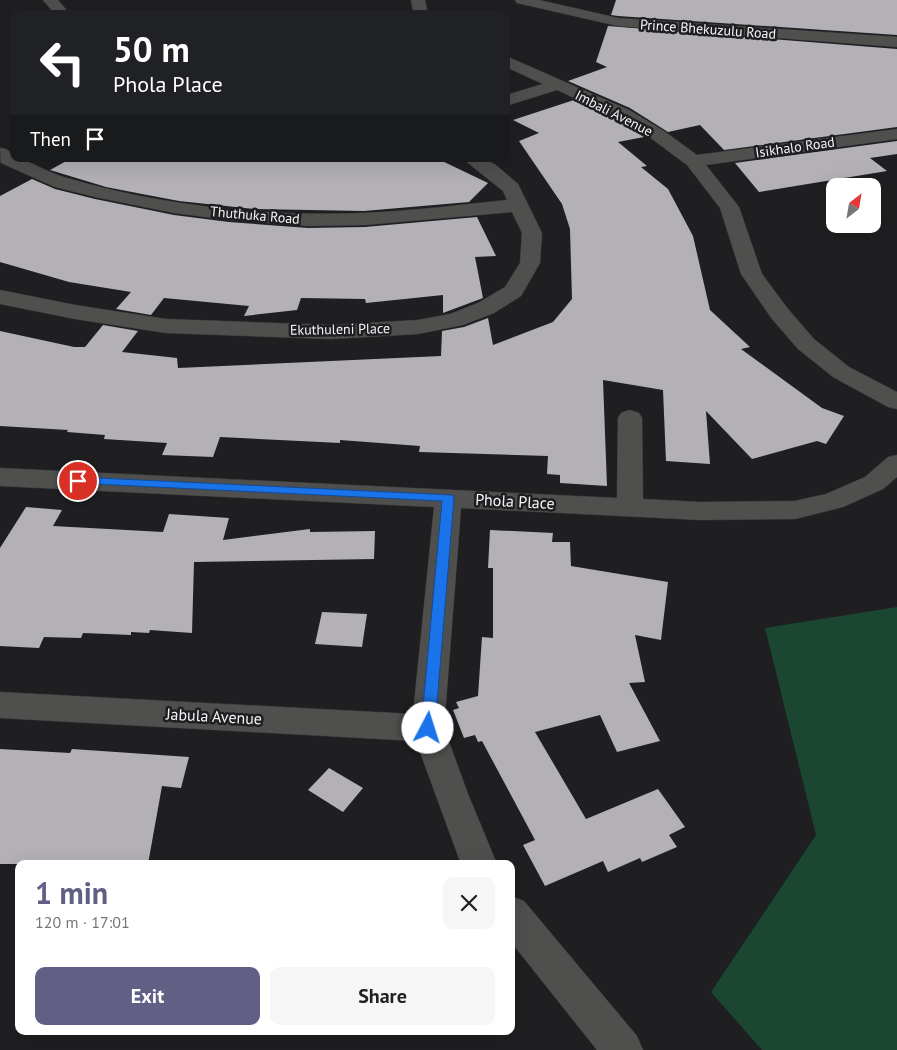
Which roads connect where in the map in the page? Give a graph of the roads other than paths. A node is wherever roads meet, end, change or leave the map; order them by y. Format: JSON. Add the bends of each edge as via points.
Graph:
{"nodes":[{"id":1,"x":50,"y":0,"type":"edge"},
{"id":2,"x":522,"y":0,"type":"edge"},
{"id":3,"x":59,"y":10,"type":"edge"},
{"id":4,"x":897,"y":42,"type":"edge"},
{"id":5,"x":510,"y":63,"type":"edge"},
{"id":6,"x":556,"y":85,"type":"junction"},
{"id":7,"x":510,"y":100,"type":"edge"},
{"id":8,"x":897,"y":134,"type":"edge"},
{"id":9,"x":0,"y":153,"type":"edge"},
{"id":10,"x":10,"y":161,"type":"edge"},
{"id":11,"x":693,"y":161,"type":"junction"},
{"id":12,"x":13,"y":162,"type":"edge"},
{"id":13,"x":477,"y":162,"type":"edge"},
{"id":14,"x":520,"y":205,"type":"junction"},
{"id":15,"x":0,"y":297,"type":"edge"},
{"id":16,"x":897,"y":402,"type":"edge"},
{"id":17,"x":630,"y":418,"type":"dead end"},
{"id":18,"x":897,"y":463,"type":"edge"},
{"id":19,"x":0,"y":477,"type":"edge"},
{"id":20,"x":448,"y":498,"type":"junction"},
{"id":21,"x":630,"y":507,"type":"junction"},
{"id":22,"x":0,"y":705,"type":"edge"},
{"id":23,"x":428,"y":728,"type":"junction"},
{"id":24,"x":477,"y":860,"type":"edge"},
{"id":25,"x":515,"y":918,"type":"edge"},
{"id":26,"x":623,"y":1050,"type":"edge"}],
"edges":[{"from":1,"to":3,"type":"street"},
{"from":2,"to":4,"type":"street","name":"Prince Bhekuzulu Road","via":[[618,22]]},
{"from":5,"to":6,"type":"street","name":"Imbali Avenue"},
{"from":6,"to":7,"type":"street"},
{"from":6,"to":11,"type":"street","name":"Imbali Avenue","via":[[623,114]]},
{"from":8,"to":11,"type":"street","name":"Isikhalo Road"},
{"from":9,"to":10,"type":"street","name":"Thuthuka Road"},
{"from":11,"to":16,"type":"street","name":"Imbali Avenue","via":[[730,207],[752,274],[780,314],[806,344],[841,372]]},
{"from":12,"to":14,"type":"street","name":"Thuthuka Road","via":[[78,187],[136,200],[229,214],[308,220],[365,219]]},
{"from":13,"to":14,"type":"street","name":"Ekuthuleni Place","via":[[511,188]]},
{"from":14,"to":15,"type":"street","name":"Ekuthuleni Place","via":[[532,233],[530,263],[513,291],[486,308],[455,320],[418,327],[331,332],[166,326]]},
{"from":17,"to":21,"type":"street"},
{"from":18,"to":21,"type":"street","name":"Phola Place","via":[[874,483],[833,501],[795,510],[700,511]]},
{"from":19,"to":20,"type":"street","name":"Phola Place"},
{"from":20,"to":21,"type":"street","name":"Phola Place"},
{"from":20,"to":23,"type":"street"},
{"from":22,"to":23,"type":"street","name":"Jabula Avenue"},
{"from":23,"to":24,"type":"street"},
{"from":25,"to":26,"type":"street"}]}
